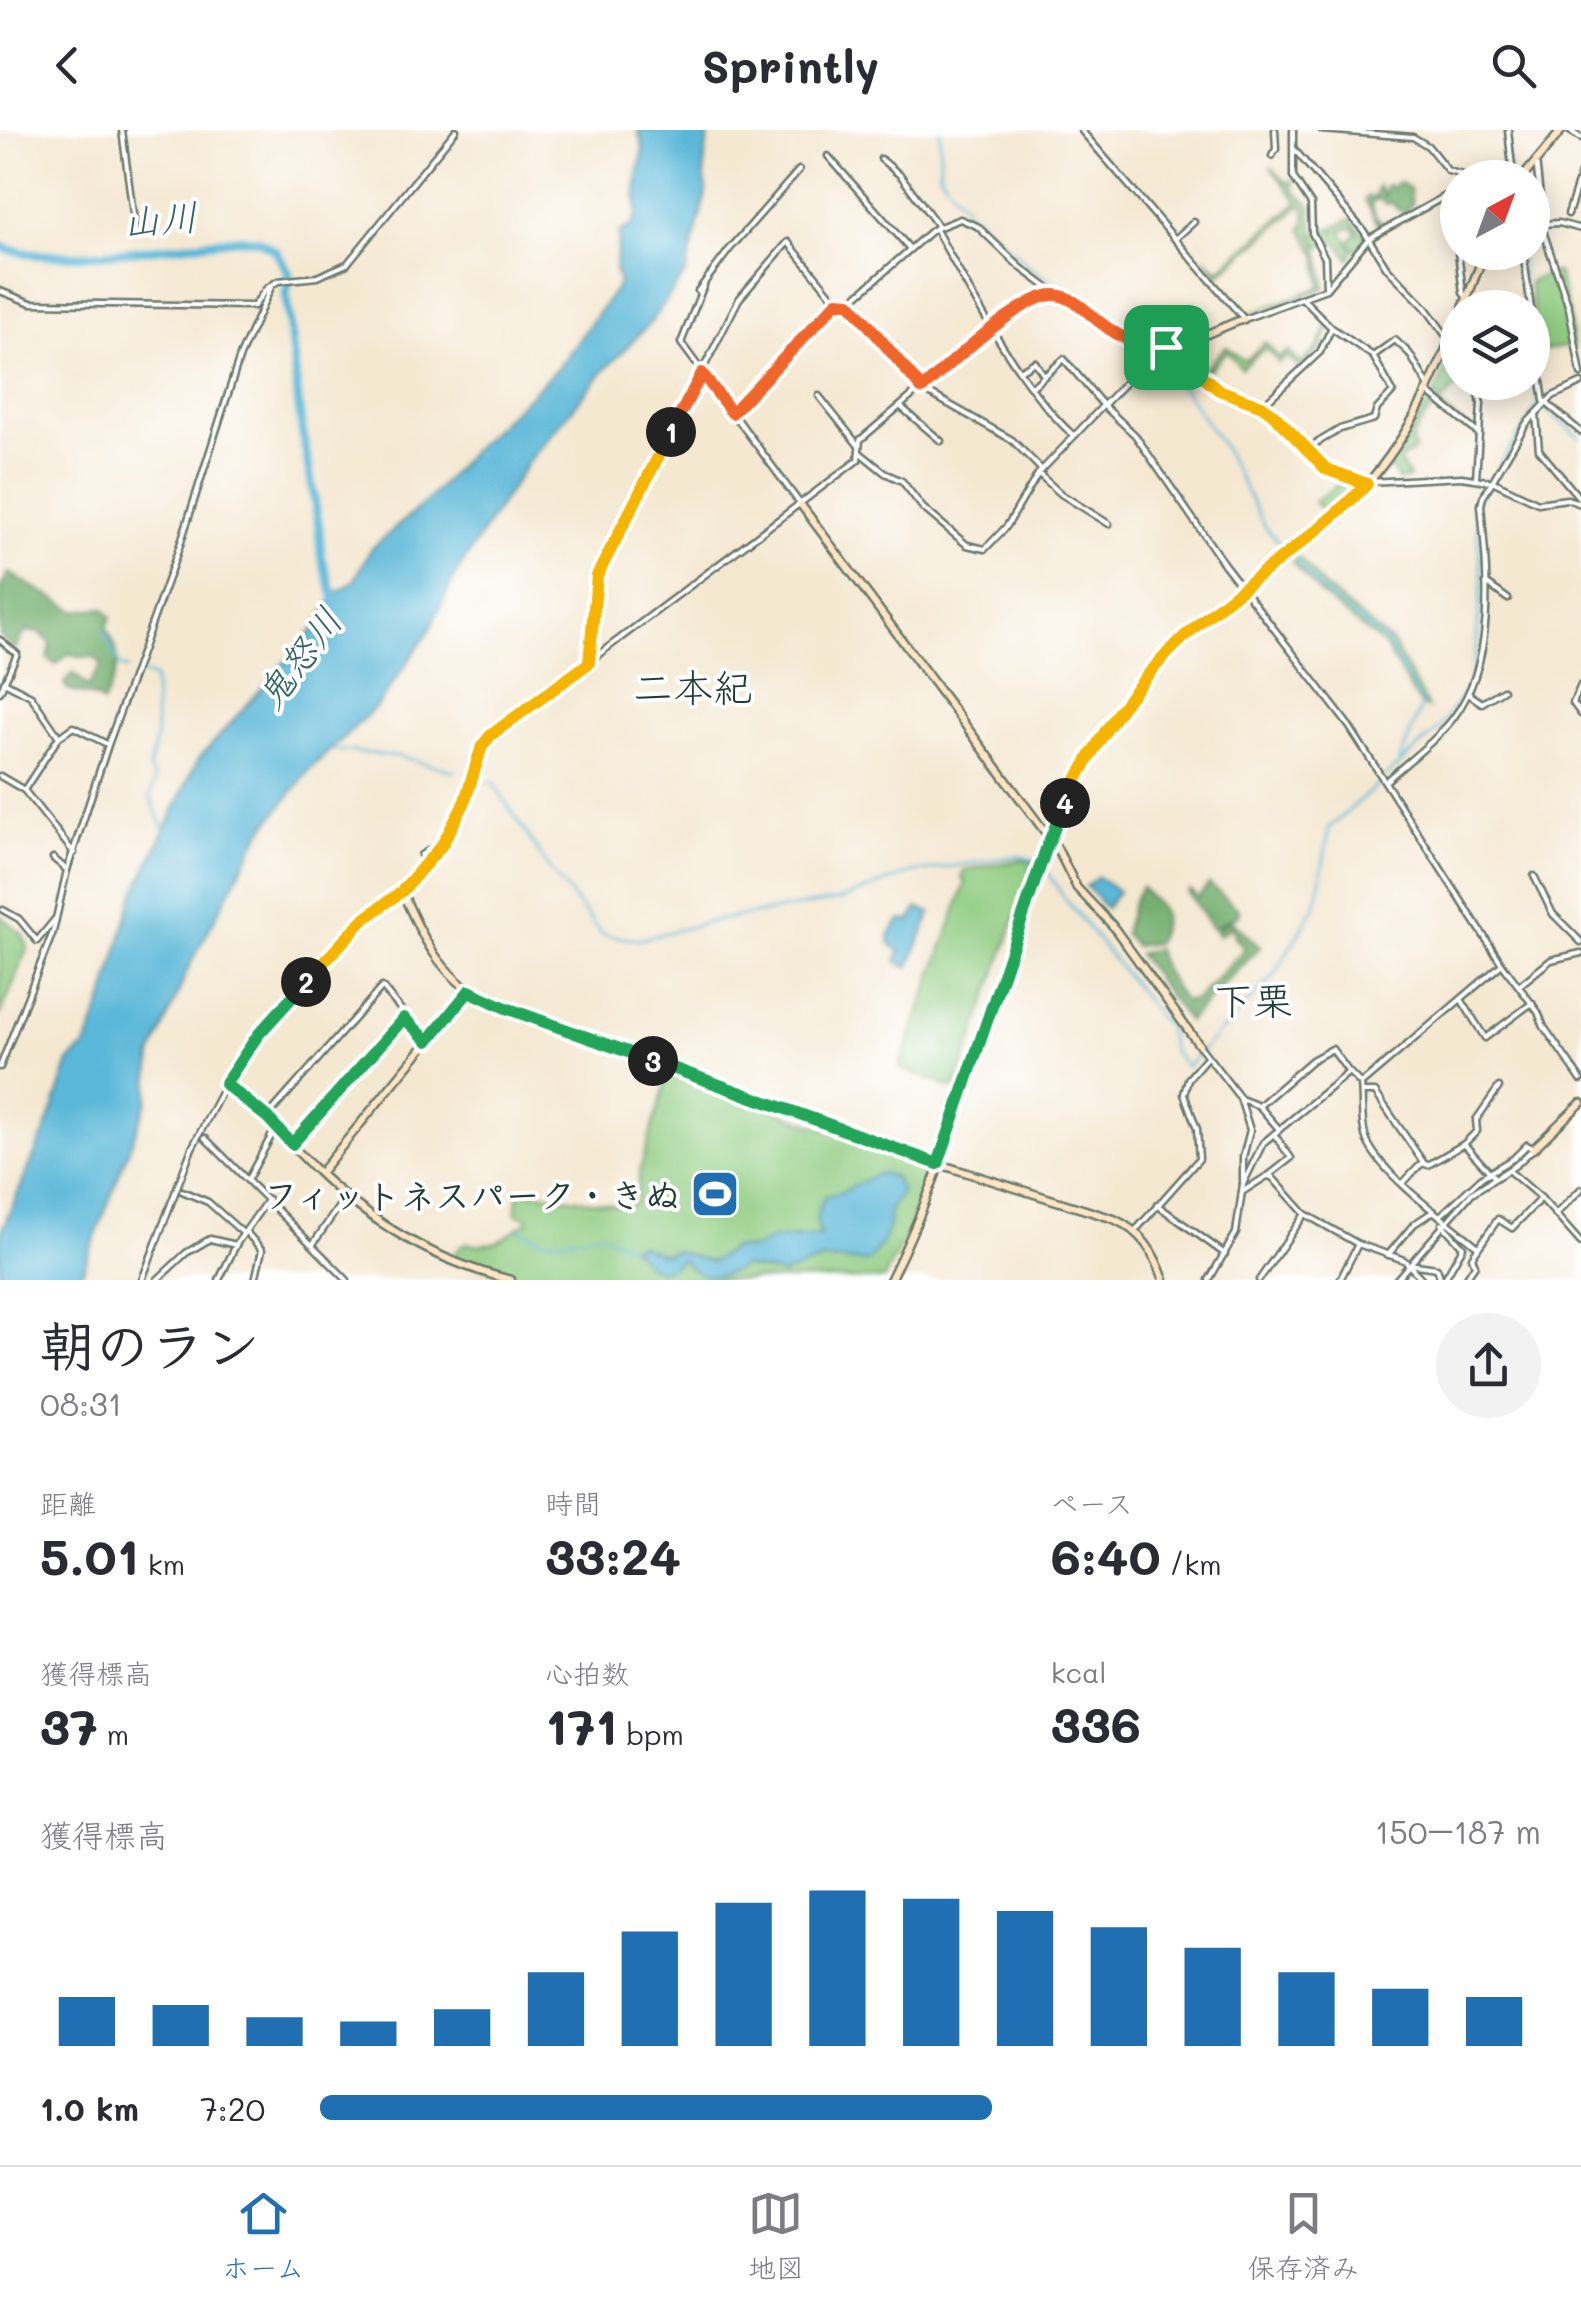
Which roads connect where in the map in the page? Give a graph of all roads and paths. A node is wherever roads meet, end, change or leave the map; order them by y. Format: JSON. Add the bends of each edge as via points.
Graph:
{"nodes":[{"id":1,"x":122,"y":130,"type":"edge"},
{"id":2,"x":456,"y":130,"type":"edge"},
{"id":3,"x":1081,"y":130,"type":"edge"},
{"id":4,"x":1276,"y":130,"type":"edge"},
{"id":5,"x":1293,"y":130,"type":"edge"},
{"id":6,"x":1322,"y":130,"type":"edge"},
{"id":7,"x":1508,"y":130,"type":"edge"},
{"id":8,"x":1564,"y":130,"type":"edge"},
{"id":9,"x":1581,"y":138,"type":"edge"},
{"id":10,"x":1294,"y":149,"type":"junction"},
{"id":11,"x":828,"y":156,"type":"dead end"},
{"id":12,"x":1272,"y":156,"type":"dead end"},
{"id":13,"x":881,"y":158,"type":"dead end"},
{"id":14,"x":1535,"y":159,"type":"edge"},
{"id":15,"x":1513,"y":160,"type":"edge"},
{"id":16,"x":1440,"y":164,"type":"edge"},
{"id":17,"x":799,"y":170,"type":"dead end"},
{"id":18,"x":1581,"y":172,"type":"edge"},
{"id":19,"x":1440,"y":199,"type":"edge"},
{"id":20,"x":1568,"y":214,"type":"dead end"},
{"id":21,"x":1194,"y":222,"type":"dead end"},
{"id":22,"x":1550,"y":224,"type":"edge"},
{"id":23,"x":937,"y":227,"type":"junction"},
{"id":24,"x":1581,"y":229,"type":"edge"},
{"id":25,"x":136,"y":237,"type":"dead end"},
{"id":26,"x":1368,"y":238,"type":"junction"},
{"id":27,"x":1175,"y":239,"type":"junction"},
{"id":28,"x":910,"y":248,"type":"junction"},
{"id":29,"x":1550,"y":249,"type":"edge"},
{"id":30,"x":705,"y":282,"type":"junction"},
{"id":31,"x":275,"y":283,"type":"junction"},
{"id":32,"x":1326,"y":289,"type":"junction"},
{"id":33,"x":698,"y":290,"type":"dead end"},
{"id":34,"x":0,"y":291,"type":"edge"},
{"id":35,"x":1057,"y":295,"type":"junction"},
{"id":36,"x":1302,"y":298,"type":"junction"},
{"id":37,"x":837,"y":302,"type":"junction"},
{"id":38,"x":850,"y":303,"type":"junction"},
{"id":39,"x":1244,"y":319,"type":"junction"},
{"id":40,"x":994,"y":327,"type":"junction"},
{"id":41,"x":1440,"y":327,"type":"edge"},
{"id":42,"x":1332,"y":328,"type":"junction"},
{"id":43,"x":1162,"y":347,"type":"junction"},
{"id":44,"x":1373,"y":356,"type":"junction"},
{"id":45,"x":1440,"y":364,"type":"edge"},
{"id":46,"x":1022,"y":370,"type":"junction"},
{"id":47,"x":702,"y":373,"type":"junction"},
{"id":48,"x":1581,"y":374,"type":"edge"},
{"id":49,"x":1044,"y":376,"type":"junction"},
{"id":50,"x":1581,"y":384,"type":"edge"},
{"id":51,"x":1032,"y":387,"type":"junction"},
{"id":52,"x":922,"y":389,"type":"junction"},
{"id":53,"x":1429,"y":390,"type":"junction"},
{"id":54,"x":819,"y":396,"type":"dead end"},
{"id":55,"x":1481,"y":400,"type":"edge"},
{"id":56,"x":1545,"y":400,"type":"edge"},
{"id":57,"x":1545,"y":403,"type":"junction"},
{"id":58,"x":1102,"y":406,"type":"junction"},
{"id":59,"x":1262,"y":406,"type":"junction"},
{"id":60,"x":901,"y":407,"type":"junction"},
{"id":61,"x":732,"y":413,"type":"junction"},
{"id":62,"x":1536,"y":414,"type":"junction"},
{"id":63,"x":1581,"y":432,"type":"edge"},
{"id":64,"x":1480,"y":434,"type":"junction"},
{"id":65,"x":1073,"y":435,"type":"junction"},
{"id":66,"x":942,"y":441,"type":"dead end"},
{"id":67,"x":858,"y":449,"type":"junction"},
{"id":68,"x":1304,"y":450,"type":"junction"},
{"id":69,"x":1040,"y":472,"type":"junction"},
{"id":70,"x":1476,"y":478,"type":"junction"},
{"id":71,"x":1493,"y":482,"type":"junction"},
{"id":72,"x":1368,"y":483,"type":"junction"},
{"id":73,"x":1581,"y":502,"type":"edge"},
{"id":74,"x":800,"y":505,"type":"junction"},
{"id":75,"x":1109,"y":524,"type":"dead end"},
{"id":76,"x":1486,"y":583,"type":"junction"},
{"id":77,"x":1243,"y":588,"type":"junction"},
{"id":78,"x":1508,"y":599,"type":"dead end"},
{"id":79,"x":0,"y":640,"type":"edge"},
{"id":80,"x":589,"y":663,"type":"junction"},
{"id":81,"x":4,"y":682,"type":"junction"},
{"id":82,"x":1581,"y":686,"type":"edge"},
{"id":83,"x":1504,"y":690,"type":"dead end"},
{"id":84,"x":0,"y":692,"type":"edge"},
{"id":85,"x":1468,"y":694,"type":"junction"},
{"id":86,"x":1581,"y":714,"type":"edge"},
{"id":87,"x":59,"y":737,"type":"junction"},
{"id":88,"x":108,"y":744,"type":"junction"},
{"id":89,"x":0,"y":776,"type":"edge"},
{"id":90,"x":1386,"y":782,"type":"junction"},
{"id":91,"x":24,"y":790,"type":"junction"},
{"id":92,"x":453,"y":827,"type":"junction"},
{"id":93,"x":1050,"y":838,"type":"junction"},
{"id":94,"x":74,"y":853,"type":"junction"},
{"id":95,"x":421,"y":855,"type":"dead end"},
{"id":96,"x":53,"y":858,"type":"dead end"},
{"id":97,"x":68,"y":870,"type":"junction"},
{"id":98,"x":1534,"y":876,"type":"dead end"},
{"id":99,"x":402,"y":891,"type":"junction"},
{"id":100,"x":4,"y":910,"type":"dead end"},
{"id":101,"x":57,"y":915,"type":"junction"},
{"id":102,"x":1581,"y":942,"type":"edge"},
{"id":103,"x":1581,"y":953,"type":"edge"},
{"id":104,"x":1502,"y":964,"type":"junction"},
{"id":105,"x":1520,"y":985,"type":"junction"},
{"id":106,"x":469,"y":991,"type":"junction"},
{"id":107,"x":1461,"y":999,"type":"junction"},
{"id":108,"x":1532,"y":1003,"type":"junction"},
{"id":109,"x":404,"y":1018,"type":"junction"},
{"id":110,"x":428,"y":1041,"type":"junction"},
{"id":111,"x":1203,"y":1052,"type":"junction"},
{"id":112,"x":0,"y":1067,"type":"edge"},
{"id":113,"x":1349,"y":1072,"type":"junction"},
{"id":114,"x":1581,"y":1080,"type":"edge"},
{"id":115,"x":225,"y":1084,"type":"junction"},
{"id":116,"x":1361,"y":1084,"type":"junction"},
{"id":117,"x":1499,"y":1088,"type":"dead end"},
{"id":118,"x":1362,"y":1092,"type":"junction"},
{"id":119,"x":1240,"y":1098,"type":"junction"},
{"id":120,"x":1581,"y":1104,"type":"edge"},
{"id":121,"x":1259,"y":1106,"type":"junction"},
{"id":122,"x":267,"y":1117,"type":"junction"},
{"id":123,"x":276,"y":1126,"type":"junction"},
{"id":124,"x":1276,"y":1132,"type":"junction"},
{"id":125,"x":205,"y":1138,"type":"dead end"},
{"id":126,"x":292,"y":1144,"type":"junction"},
{"id":127,"x":1464,"y":1144,"type":"junction"},
{"id":128,"x":1532,"y":1149,"type":"joint"},
{"id":129,"x":1516,"y":1160,"type":"junction"},
{"id":130,"x":1422,"y":1163,"type":"junction"},
{"id":131,"x":938,"y":1164,"type":"junction"},
{"id":132,"x":1508,"y":1170,"type":"junction"},
{"id":133,"x":320,"y":1173,"type":"junction"},
{"id":134,"x":1493,"y":1175,"type":"junction"},
{"id":135,"x":1268,"y":1176,"type":"junction"},
{"id":136,"x":248,"y":1179,"type":"junction"},
{"id":137,"x":1403,"y":1183,"type":"junction"},
{"id":138,"x":1244,"y":1184,"type":"junction"},
{"id":139,"x":1581,"y":1188,"type":"edge"},
{"id":140,"x":182,"y":1191,"type":"dead end"},
{"id":141,"x":1242,"y":1192,"type":"junction"},
{"id":142,"x":346,"y":1196,"type":"junction"},
{"id":143,"x":1541,"y":1198,"type":"junction"},
{"id":144,"x":268,"y":1199,"type":"junction"},
{"id":145,"x":1156,"y":1205,"type":"junction"},
{"id":146,"x":1434,"y":1211,"type":"junction"},
{"id":147,"x":1305,"y":1214,"type":"junction"},
{"id":148,"x":1555,"y":1215,"type":"junction"},
{"id":149,"x":1443,"y":1220,"type":"junction"},
{"id":150,"x":1135,"y":1231,"type":"junction"},
{"id":151,"x":245,"y":1233,"type":"junction"},
{"id":152,"x":1581,"y":1243,"type":"edge"},
{"id":153,"x":313,"y":1244,"type":"junction"},
{"id":154,"x":1358,"y":1244,"type":"junction"},
{"id":155,"x":236,"y":1245,"type":"junction"},
{"id":156,"x":1477,"y":1246,"type":"junction"},
{"id":157,"x":1225,"y":1254,"type":"junction"},
{"id":158,"x":1388,"y":1255,"type":"junction"},
{"id":159,"x":1409,"y":1264,"type":"junction"},
{"id":160,"x":342,"y":1278,"type":"edge"},
{"id":161,"x":142,"y":1280,"type":"edge"},
{"id":162,"x":157,"y":1280,"type":"edge"},
{"id":163,"x":219,"y":1280,"type":"edge"},
{"id":164,"x":256,"y":1280,"type":"edge"},
{"id":165,"x":511,"y":1280,"type":"edge"},
{"id":166,"x":890,"y":1280,"type":"edge"},
{"id":167,"x":1164,"y":1280,"type":"edge"},
{"id":168,"x":1209,"y":1280,"type":"edge"},
{"id":169,"x":1259,"y":1280,"type":"edge"},
{"id":170,"x":1340,"y":1280,"type":"edge"},
{"id":171,"x":1396,"y":1280,"type":"edge"},
{"id":172,"x":1424,"y":1280,"type":"edge"},
{"id":173,"x":1442,"y":1280,"type":"edge"},
{"id":174,"x":1465,"y":1280,"type":"edge"}],
"edges":[{"from":1,"to":25,"type":"street"},
{"from":2,"to":31,"type":"street","via":[[347,264]]},
{"from":3,"to":27,"type":"street"},
{"from":4,"to":12,"type":"street"},
{"from":5,"to":10,"type":"street"},
{"from":6,"to":16,"type":"street","via":[[1413,137]]},
{"from":7,"to":15,"type":"street"},
{"from":8,"to":9,"type":"street"},
{"from":8,"to":14,"type":"street"},
{"from":10,"to":26,"type":"street"},
{"from":10,"to":32,"type":"street","via":[[1294,177],[1310,204]]},
{"from":11,"to":28,"type":"street"},
{"from":13,"to":23,"type":"street"},
{"from":17,"to":30,"type":"street"},
{"from":18,"to":20,"type":"street"},
{"from":19,"to":26,"type":"street"},
{"from":21,"to":27,"type":"street"},
{"from":22,"to":24,"type":"street"},
{"from":23,"to":28,"type":"street"},
{"from":23,"to":35,"type":"street","via":[[973,222]]},
{"from":23,"to":40,"type":"street"},
{"from":26,"to":32,"type":"street"},
{"from":26,"to":41,"type":"street"},
{"from":27,"to":39,"type":"street"},
{"from":28,"to":38,"type":"street"},
{"from":29,"to":48,"type":"street"},
{"from":30,"to":33,"type":"street"},
{"from":30,"to":47,"type":"street","via":[[681,343]]},
{"from":31,"to":34,"type":"street","via":[[254,306],[31,303]]},
{"from":31,"to":88,"type":"street","via":[[240,356]]},
{"from":32,"to":36,"type":"street"},
{"from":35,"to":40,"type":"street"},
{"from":35,"to":43,"type":"street","via":[[1117,334]]},
{"from":36,"to":39,"type":"street"},
{"from":36,"to":42,"type":"street"},
{"from":37,"to":38,"type":"street"},
{"from":37,"to":47,"type":"street","via":[[788,242],[739,299]]},
{"from":37,"to":61,"type":"street"},
{"from":38,"to":52,"type":"street"},
{"from":39,"to":43,"type":"street"},
{"from":40,"to":46,"type":"street"},
{"from":40,"to":52,"type":"street"},
{"from":42,"to":44,"type":"street"},
{"from":42,"to":59,"type":"street","via":[[1320,352]]},
{"from":43,"to":58,"type":"street"},
{"from":43,"to":59,"type":"street","via":[[1219,390]]},
{"from":44,"to":53,"type":"street","via":[[1395,340],[1410,353]]},
{"from":44,"to":68,"type":"street","via":[[1392,397],[1372,420],[1340,428]]},
{"from":45,"to":53,"type":"street"},
{"from":46,"to":49,"type":"street","via":[[1035,362]]},
{"from":46,"to":51,"type":"street"},
{"from":47,"to":61,"type":"street"},
{"from":47,"to":80,"type":"street","via":[[597,576]]},
{"from":49,"to":51,"type":"street"},
{"from":49,"to":58,"type":"street","via":[[1064,359]]},
{"from":50,"to":57,"type":"street"},
{"from":51,"to":65,"type":"street"},
{"from":52,"to":60,"type":"street"},
{"from":52,"to":69,"type":"street","via":[[1012,440]]},
{"from":53,"to":64,"type":"street"},
{"from":53,"to":72,"type":"street"},
{"from":54,"to":67,"type":"street"},
{"from":55,"to":64,"type":"street"},
{"from":56,"to":57,"type":"street"},
{"from":57,"to":62,"type":"street"},
{"from":57,"to":63,"type":"street"},
{"from":58,"to":65,"type":"street"},
{"from":58,"to":77,"type":"street","via":[[1135,435]]},
{"from":59,"to":68,"type":"street"},
{"from":60,"to":66,"type":"street"},
{"from":60,"to":67,"type":"street"},
{"from":61,"to":74,"type":"street"},
{"from":62,"to":71,"type":"street"},
{"from":62,"to":73,"type":"street","via":[[1540,450]]},
{"from":64,"to":70,"type":"street"},
{"from":65,"to":69,"type":"street"},
{"from":67,"to":69,"type":"street","via":[[981,550],[1002,534]]},
{"from":67,"to":74,"type":"street","via":[[858,460]]},
{"from":68,"to":72,"type":"street","via":[[1333,473]]},
{"from":69,"to":75,"type":"street"},
{"from":70,"to":71,"type":"street"},
{"from":70,"to":72,"type":"street"},
{"from":71,"to":73,"type":"street","via":[[1538,503]]},
{"from":71,"to":76,"type":"street","via":[[1481,505]]},
{"from":72,"to":77,"type":"street"},
{"from":74,"to":80,"type":"street"},
{"from":74,"to":93,"type":"street"},
{"from":76,"to":78,"type":"street"},
{"from":76,"to":85,"type":"street","via":[[1482,646]]},
{"from":77,"to":90,"type":"street"},
{"from":77,"to":93,"type":"street","via":[[1200,622],[1137,689],[1089,757]]},
{"from":79,"to":81,"type":"street","via":[[17,654]]},
{"from":80,"to":92,"type":"street","via":[[491,735]]},
{"from":81,"to":84,"type":"street"},
{"from":81,"to":87,"type":"street","via":[[31,696]]},
{"from":82,"to":86,"type":"street","via":[[1573,703]]},
{"from":83,"to":85,"type":"street","via":[[1482,703]]},
{"from":85,"to":90,"type":"street","via":[[1452,719]]},
{"from":87,"to":88,"type":"street","via":[[73,728]]},
{"from":87,"to":91,"type":"street"},
{"from":88,"to":94,"type":"street"},
{"from":89,"to":91,"type":"street"},
{"from":90,"to":104,"type":"street"},
{"from":91,"to":94,"type":"street"},
{"from":92,"to":95,"type":"street"},
{"from":92,"to":99,"type":"street"},
{"from":93,"to":111,"type":"street","via":[[1077,888],[1112,925]]},
{"from":93,"to":131,"type":"street"},
{"from":94,"to":97,"type":"street"},
{"from":96,"to":97,"type":"street"},
{"from":97,"to":101,"type":"street"},
{"from":98,"to":102,"type":"street","via":[[1553,914]]},
{"from":99,"to":106,"type":"street","via":[[428,948]]},
{"from":99,"to":115,"type":"street","via":[[362,921],[258,1035]]},
{"from":100,"to":101,"type":"street","via":[[37,941]]},
{"from":101,"to":112,"type":"street"},
{"from":103,"to":105,"type":"street","via":[[1551,960]]},
{"from":104,"to":105,"type":"street"},
{"from":104,"to":107,"type":"street"},
{"from":105,"to":108,"type":"street"},
{"from":106,"to":110,"type":"street"},
{"from":106,"to":131,"type":"street"},
{"from":107,"to":108,"type":"street","via":[[1484,1038]]},
{"from":107,"to":116,"type":"street"},
{"from":108,"to":114,"type":"street"},
{"from":109,"to":110,"type":"street"},
{"from":109,"to":122,"type":"street","via":[[382,988]]},
{"from":109,"to":126,"type":"street"},
{"from":110,"to":133,"type":"street"},
{"from":111,"to":119,"type":"street"},
{"from":111,"to":145,"type":"street","via":[[1184,1094],[1199,1159]]},
{"from":113,"to":116,"type":"street"},
{"from":113,"to":121,"type":"street","via":[[1332,1049]]},
{"from":113,"to":124,"type":"street"},
{"from":115,"to":122,"type":"street"},
{"from":115,"to":161,"type":"street","via":[[192,1148]]},
{"from":116,"to":118,"type":"street"},
{"from":117,"to":127,"type":"street"},
{"from":118,"to":130,"type":"street","via":[[1382,1100]]},
{"from":118,"to":137,"type":"street","via":[[1367,1143]]},
{"from":119,"to":121,"type":"street"},
{"from":119,"to":138,"type":"street","via":[[1250,1130]]},
{"from":120,"to":128,"type":"street"},
{"from":121,"to":124,"type":"street"},
{"from":122,"to":123,"type":"street"},
{"from":123,"to":126,"type":"street"},
{"from":123,"to":136,"type":"street"},
{"from":124,"to":135,"type":"street","via":[[1292,1158]]},
{"from":124,"to":138,"type":"street","via":[[1258,1151]]},
{"from":125,"to":136,"type":"street"},
{"from":126,"to":133,"type":"street"},
{"from":127,"to":130,"type":"street"},
{"from":127,"to":134,"type":"street"},
{"from":128,"to":129,"type":"street"},
{"from":129,"to":132,"type":"street"},
{"from":129,"to":134,"type":"street"},
{"from":130,"to":137,"type":"street"},
{"from":131,"to":150,"type":"street"},
{"from":131,"to":166,"type":"street"},
{"from":132,"to":134,"type":"street"},
{"from":132,"to":143,"type":"street"},
{"from":133,"to":142,"type":"street"},
{"from":134,"to":149,"type":"street"},
{"from":135,"to":141,"type":"street"},
{"from":135,"to":147,"type":"street"},
{"from":136,"to":144,"type":"street"},
{"from":137,"to":146,"type":"street"},
{"from":138,"to":141,"type":"street"},
{"from":139,"to":148,"type":"street"},
{"from":140,"to":151,"type":"street","via":[[208,1202]]},
{"from":141,"to":157,"type":"street","via":[[1236,1233]]},
{"from":142,"to":153,"type":"street"},
{"from":142,"to":165,"type":"street","via":[[435,1254]]},
{"from":143,"to":148,"type":"street"},
{"from":143,"to":156,"type":"street","via":[[1512,1228],[1498,1219]]},
{"from":144,"to":151,"type":"street"},
{"from":144,"to":153,"type":"street"},
{"from":145,"to":150,"type":"street"},
{"from":145,"to":157,"type":"street"},
{"from":146,"to":149,"type":"street"},
{"from":146,"to":158,"type":"street"},
{"from":147,"to":154,"type":"street"},
{"from":147,"to":169,"type":"street"},
{"from":148,"to":152,"type":"street"},
{"from":149,"to":156,"type":"street"},
{"from":149,"to":159,"type":"street"},
{"from":149,"to":173,"type":"street","via":[[1463,1247]]},
{"from":150,"to":167,"type":"street"},
{"from":151,"to":155,"type":"street"},
{"from":151,"to":164,"type":"street","via":[[262,1250]]},
{"from":153,"to":160,"type":"street"},
{"from":154,"to":158,"type":"street"},
{"from":154,"to":170,"type":"street"},
{"from":155,"to":162,"type":"street","via":[[210,1238]]},
{"from":155,"to":163,"type":"street"},
{"from":156,"to":174,"type":"street"},
{"from":157,"to":168,"type":"street"},
{"from":158,"to":159,"type":"street"},
{"from":159,"to":171,"type":"street"},
{"from":159,"to":172,"type":"street"},
{"from":159,"to":173,"type":"street","via":[[1437,1268]]}]}
